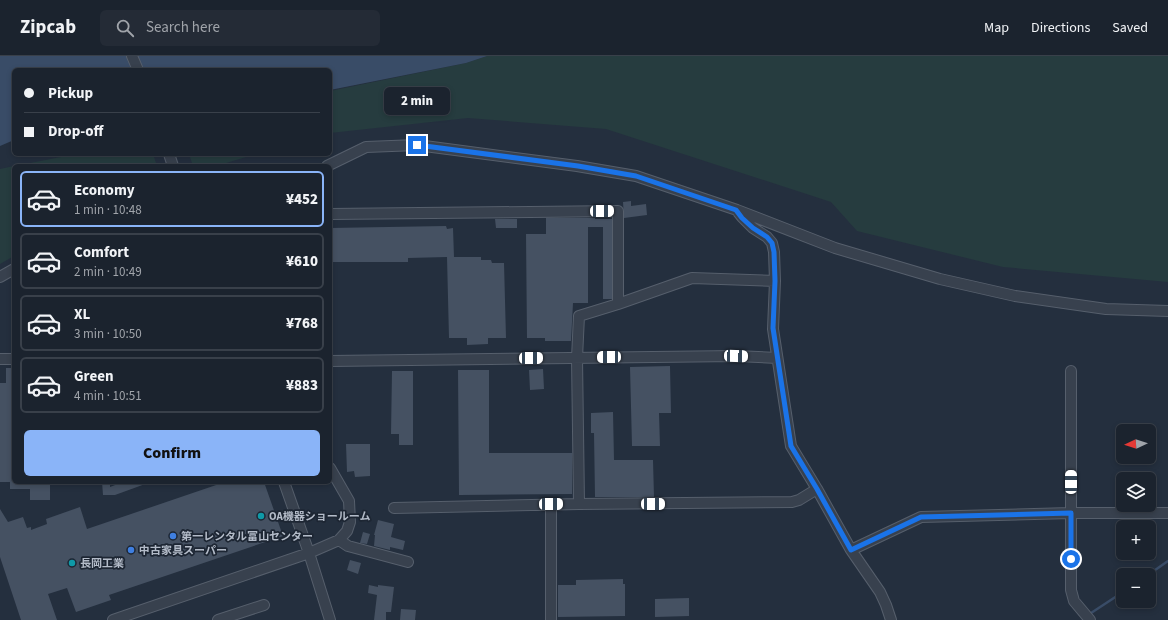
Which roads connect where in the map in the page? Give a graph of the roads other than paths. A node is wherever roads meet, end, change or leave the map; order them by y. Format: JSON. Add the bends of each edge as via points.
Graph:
{"nodes":[{"id":1,"x":132,"y":56,"type":"edge"},
{"id":2,"x":137,"y":68,"type":"edge"},
{"id":3,"x":331,"y":164,"type":"edge"},
{"id":4,"x":736,"y":210,"type":"junction"},
{"id":5,"x":332,"y":214,"type":"edge"},
{"id":6,"x":12,"y":270,"type":"edge"},
{"id":7,"x":0,"y":277,"type":"edge"},
{"id":8,"x":775,"y":281,"type":"junction"},
{"id":9,"x":618,"y":304,"type":"junction"},
{"id":10,"x":1168,"y":311,"type":"edge"},
{"id":11,"x":577,"y":358,"type":"junction"},
{"id":12,"x":777,"y":358,"type":"junction"},
{"id":13,"x":0,"y":359,"type":"edge"},
{"id":14,"x":12,"y":359,"type":"edge"},
{"id":15,"x":332,"y":361,"type":"edge"},
{"id":16,"x":1071,"y":371,"type":"dead end"},
{"id":17,"x":332,"y":471,"type":"edge"},
{"id":18,"x":285,"y":484,"type":"edge"},
{"id":19,"x":817,"y":489,"type":"junction"},
{"id":20,"x":551,"y":504,"type":"junction"},
{"id":21,"x":579,"y":504,"type":"junction"},
{"id":22,"x":394,"y":508,"type":"dead end"},
{"id":23,"x":1071,"y":513,"type":"junction"},
{"id":24,"x":1168,"y":513,"type":"edge"},
{"id":25,"x":339,"y":540,"type":"junction"},
{"id":26,"x":851,"y":550,"type":"junction"},
{"id":27,"x":309,"y":553,"type":"junction"},
{"id":28,"x":408,"y":562,"type":"dead end"},
{"id":29,"x":264,"y":605,"type":"dead end"},
{"id":30,"x":233,"y":618,"type":"edge"},
{"id":31,"x":112,"y":620,"type":"edge"},
{"id":32,"x":218,"y":620,"type":"edge"},
{"id":33,"x":330,"y":620,"type":"edge"},
{"id":34,"x":551,"y":620,"type":"edge"},
{"id":35,"x":891,"y":620,"type":"edge"},
{"id":36,"x":1090,"y":620,"type":"edge"}],
"edges":[{"from":1,"to":2,"type":"street"},
{"from":3,"to":4,"type":"street","via":[[366,147],[417,145],[636,176]]},
{"from":4,"to":8,"type":"street","via":[[772,243]]},
{"from":4,"to":10,"type":"street","via":[[835,248],[940,279],[1016,296],[1106,309]]},
{"from":5,"to":9,"type":"street","via":[[618,210]]},
{"from":6,"to":7,"type":"street"},
{"from":8,"to":9,"type":"street","via":[[692,278]]},
{"from":8,"to":12,"type":"street","via":[[773,328]]},
{"from":9,"to":11,"type":"street","via":[[579,316]]},
{"from":11,"to":12,"type":"street"},
{"from":11,"to":15,"type":"street"},
{"from":11,"to":21,"type":"street"},
{"from":12,"to":19,"type":"street","via":[[791,446]]},
{"from":13,"to":14,"type":"street"},
{"from":16,"to":23,"type":"street"},
{"from":17,"to":25,"type":"street","via":[[349,501],[350,522],[347,531]]},
{"from":18,"to":27,"type":"street"},
{"from":19,"to":21,"type":"street","via":[[792,502]]},
{"from":19,"to":26,"type":"street"},
{"from":20,"to":21,"type":"street"},
{"from":20,"to":22,"type":"street"},
{"from":20,"to":34,"type":"street"},
{"from":23,"to":24,"type":"street"},
{"from":23,"to":26,"type":"street","via":[[921,517]]},
{"from":23,"to":36,"type":"street","via":[[1071,590],[1074,601]]},
{"from":25,"to":27,"type":"street"},
{"from":25,"to":28,"type":"street","via":[[348,546]]},
{"from":26,"to":35,"type":"street","via":[[880,592]]},
{"from":27,"to":31,"type":"street"},
{"from":27,"to":33,"type":"street"},
{"from":29,"to":30,"type":"street"},
{"from":30,"to":32,"type":"street"}]}
